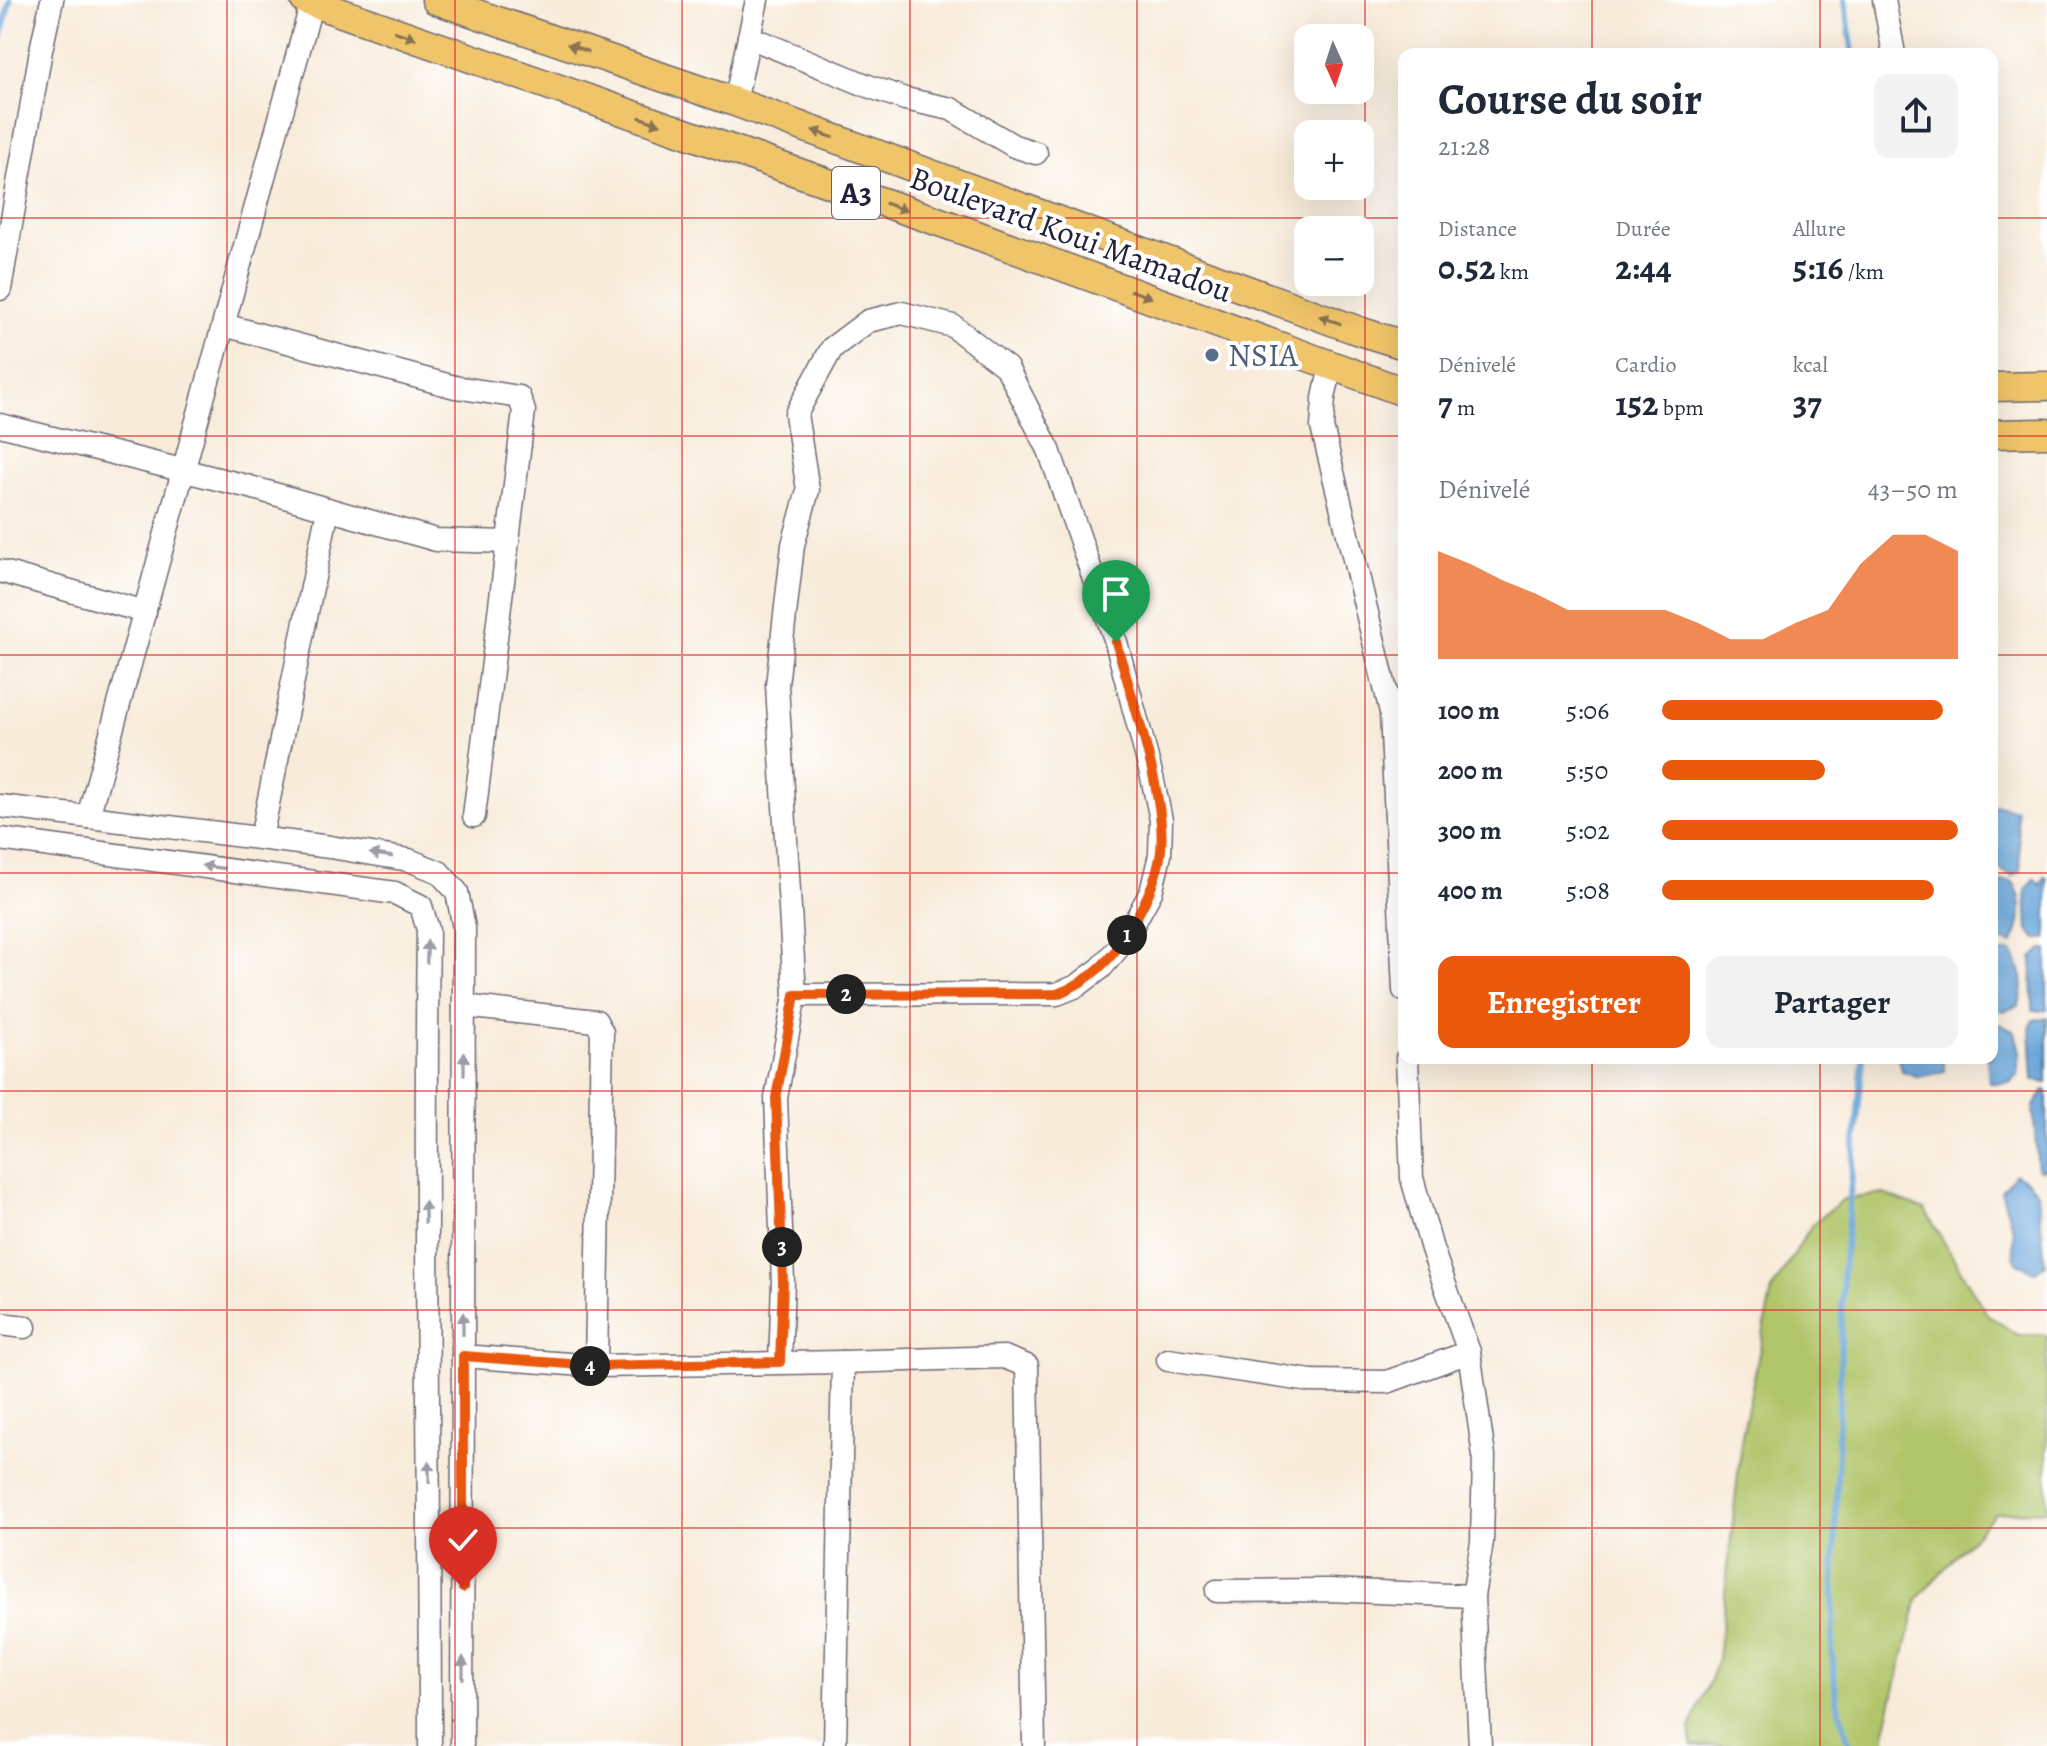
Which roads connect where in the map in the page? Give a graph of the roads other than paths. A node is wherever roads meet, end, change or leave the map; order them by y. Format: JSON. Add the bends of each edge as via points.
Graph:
{"nodes":[{"id":1,"x":52,"y":0,"type":"edge"},
{"id":2,"x":436,"y":0,"type":"edge"},
{"id":3,"x":757,"y":0,"type":"edge"},
{"id":4,"x":1884,"y":0,"type":"edge"},
{"id":5,"x":308,"y":1,"type":"edge"},
{"id":6,"x":749,"y":37,"type":"junction"},
{"id":7,"x":1893,"y":48,"type":"edge"},
{"id":8,"x":735,"y":102,"type":"junction"},
{"id":9,"x":1036,"y":153,"type":"dead end"},
{"id":10,"x":0,"y":289,"type":"edge"},
{"id":11,"x":224,"y":325,"type":"junction"},
{"id":12,"x":1398,"y":343,"type":"edge"},
{"id":13,"x":1331,"y":366,"type":"junction"},
{"id":14,"x":2047,"y":386,"type":"edge"},
{"id":15,"x":1998,"y":387,"type":"edge"},
{"id":16,"x":1398,"y":390,"type":"edge"},
{"id":17,"x":0,"y":425,"type":"edge"},
{"id":18,"x":2047,"y":433,"type":"edge"},
{"id":19,"x":1998,"y":434,"type":"edge"},
{"id":20,"x":184,"y":469,"type":"junction"},
{"id":21,"x":328,"y":509,"type":"junction"},
{"id":22,"x":508,"y":542,"type":"junction"},
{"id":23,"x":0,"y":571,"type":"edge"},
{"id":24,"x":145,"y":612,"type":"junction"},
{"id":25,"x":0,"y":806,"type":"edge"},
{"id":26,"x":474,"y":816,"type":"dead end"},
{"id":27,"x":88,"y":817,"type":"junction"},
{"id":28,"x":261,"y":838,"type":"junction"},
{"id":29,"x":0,"y":839,"type":"edge"},
{"id":30,"x":1398,"y":862,"type":"edge"},
{"id":31,"x":457,"y":892,"type":"junction"},
{"id":32,"x":421,"y":906,"type":"junction"},
{"id":33,"x":795,"y":995,"type":"junction"},
{"id":34,"x":464,"y":1006,"type":"junction"},
{"id":35,"x":1407,"y":1064,"type":"edge"},
{"id":36,"x":0,"y":1324,"type":"edge"},
{"id":37,"x":25,"y":1327,"type":"dead end"},
{"id":38,"x":1469,"y":1352,"type":"junction"},
{"id":39,"x":463,"y":1356,"type":"junction"},
{"id":40,"x":1168,"y":1360,"type":"dead end"},
{"id":41,"x":780,"y":1362,"type":"junction"},
{"id":42,"x":843,"y":1362,"type":"junction"},
{"id":43,"x":596,"y":1366,"type":"junction"},
{"id":44,"x":1217,"y":1591,"type":"dead end"},
{"id":45,"x":1473,"y":1596,"type":"junction"},
{"id":46,"x":430,"y":1746,"type":"edge"},
{"id":47,"x":462,"y":1746,"type":"edge"},
{"id":48,"x":835,"y":1746,"type":"edge"},
{"id":49,"x":1034,"y":1746,"type":"edge"},
{"id":50,"x":1480,"y":1746,"type":"edge"}],
"edges":[{"from":1,"to":10,"type":"street"},
{"from":8,"to":2,"type":"main road","name":"Boulevard Koui Mamadou","number":"A3","one_way":true},
{"from":3,"to":6,"type":"street"},
{"from":4,"to":7,"type":"street"},
{"from":5,"to":11,"type":"street"},
{"from":5,"to":13,"type":"main road","name":"Boulevard Koui Mamadou","number":"A3","one_way":true,"via":[[985,238]]},
{"from":6,"to":8,"type":"street"},
{"from":6,"to":9,"type":"street","via":[[868,86],[951,109]]},
{"from":12,"to":8,"type":"main road","name":"Boulevard Koui Mamadou","number":"A3","one_way":true},
{"from":11,"to":20,"type":"street"},
{"from":11,"to":22,"type":"street","via":[[455,387],[519,397],[524,411]]},
{"from":13,"to":16,"type":"main road","name":"Boulevard Koui Mamadou","number":"A3"},
{"from":13,"to":30,"type":"street","via":[[1322,427],[1391,712]]},
{"from":14,"to":15,"type":"main road"},
{"from":17,"to":20,"type":"street"},
{"from":18,"to":19,"type":"main road"},
{"from":20,"to":21,"type":"street"},
{"from":20,"to":24,"type":"street"},
{"from":21,"to":22,"type":"street","via":[[436,540]]},
{"from":21,"to":28,"type":"street"},
{"from":22,"to":26,"type":"street"},
{"from":23,"to":24,"type":"street"},
{"from":24,"to":27,"type":"street"},
{"from":25,"to":27,"type":"street"},
{"from":27,"to":28,"type":"street"},
{"from":31,"to":28,"type":"street","one_way":true,"via":[[439,872],[409,860]]},
{"from":32,"to":29,"type":"street","one_way":true,"via":[[395,893]]},
{"from":31,"to":32,"type":"street"},
{"from":31,"to":34,"type":"street","via":[[464,928]]},
{"from":46,"to":32,"type":"street","one_way":true,"via":[[428,930]]},
{"from":33,"to":33,"type":"street","via":[[777,685],[793,545],[808,490],[796,414],[832,348],[868,321],[902,313],[953,326],[1007,368],[1049,450],[1116,642],[1161,820],[1160,855],[1151,892],[1124,941],[1101,968],[1057,994]]},
{"from":33,"to":41,"type":"street","via":[[776,1098],[783,1282]]},
{"from":39,"to":34,"type":"street","one_way":true},
{"from":34,"to":43,"type":"street","via":[[596,1021],[602,1032]]},
{"from":35,"to":38,"type":"street","via":[[1412,1178]]},
{"from":36,"to":37,"type":"street"},
{"from":38,"to":40,"type":"street","via":[[1387,1382],[1311,1381]]},
{"from":38,"to":45,"type":"street","via":[[1484,1456],[1482,1542]]},
{"from":39,"to":43,"type":"street"},
{"from":47,"to":39,"type":"street","one_way":true},
{"from":41,"to":42,"type":"street"},
{"from":41,"to":43,"type":"street"},
{"from":42,"to":48,"type":"street"},
{"from":42,"to":49,"type":"street","via":[[1004,1357],[1027,1366]]},
{"from":44,"to":45,"type":"street"},
{"from":45,"to":50,"type":"street"}]}
